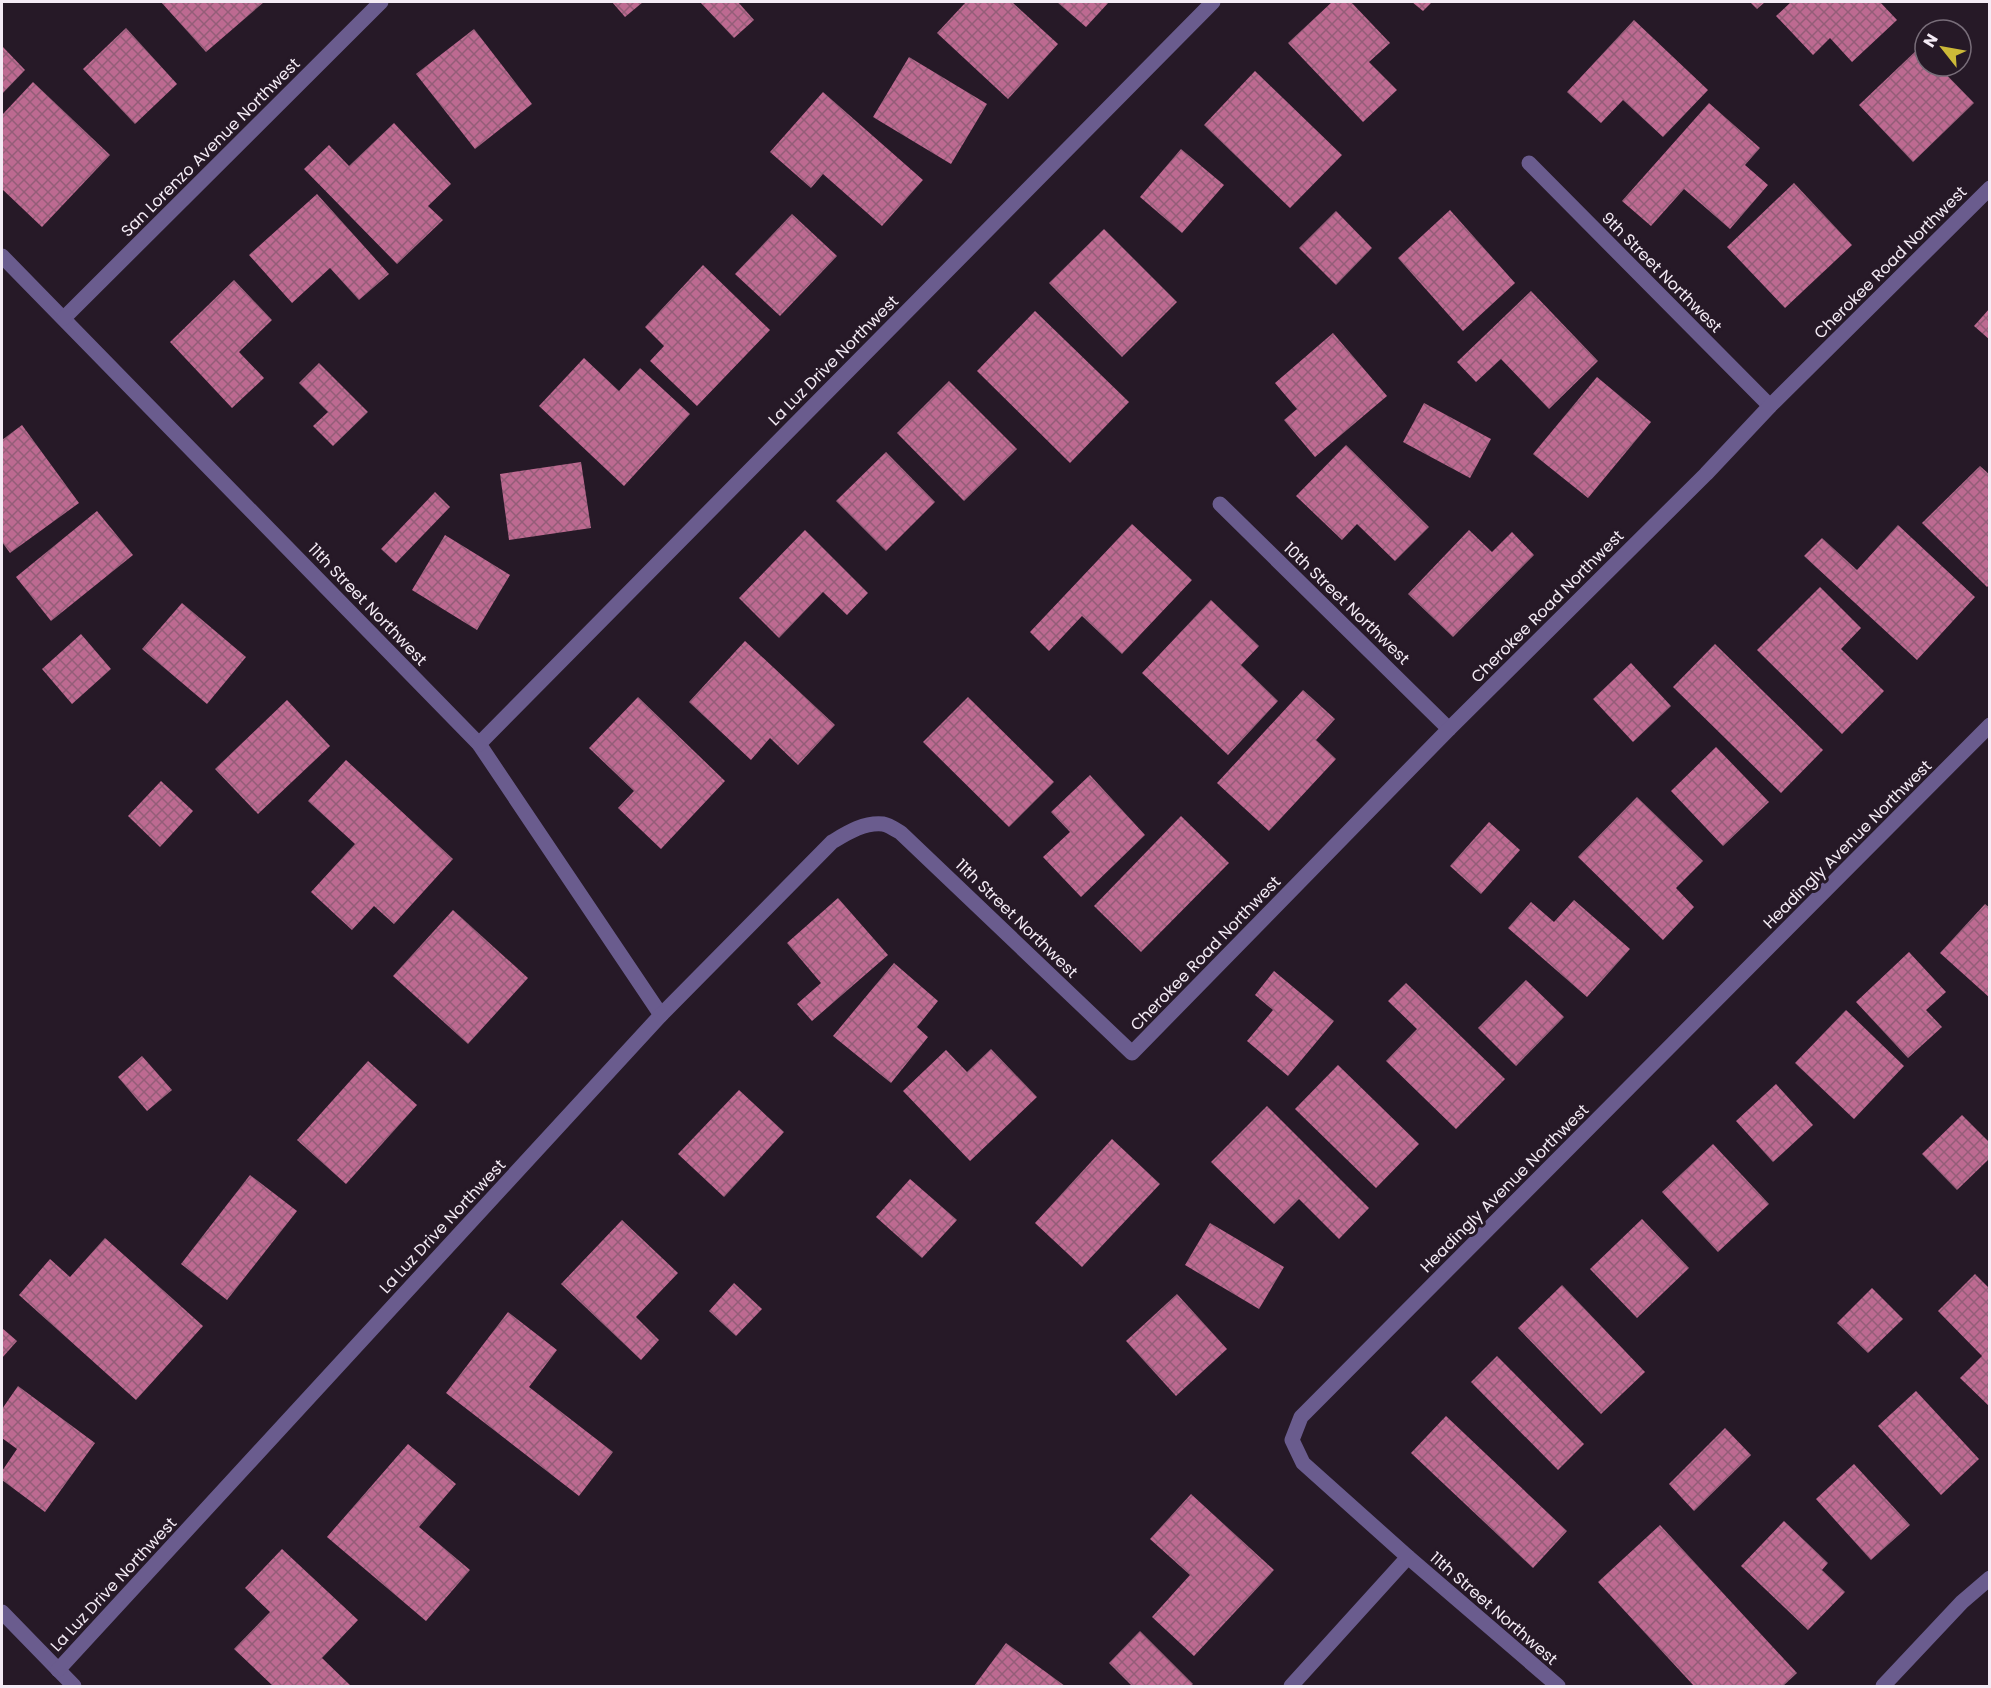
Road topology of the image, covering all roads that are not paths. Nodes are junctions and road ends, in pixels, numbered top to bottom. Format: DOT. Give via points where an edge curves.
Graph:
graph roads {
  1 [pos="381,2"];
  2 [pos="1213,2"];
  3 [pos="1529,163"];
  4 [pos="1989,188"];
  5 [pos="2,256"];
  6 [pos="64,318"];
  7 [pos="1770,406"];
  8 [pos="1220,504"];
  9 [pos="1989,725"];
  10 [pos="1449,729"];
  11 [pos="479,744"];
  12 [pos="868,825"];
  13 [pos="661,1015"];
  14 [pos="1132,1053"];
  15 [pos="1408,1557"];
  16 [pos="1989,1578"];
  17 [pos="2,1612"];
  18 [pos="58,1670"];
  19 [pos="74,1686"];
  20 [pos="1291,1686"];
  21 [pos="1558,1686"];
  22 [pos="1883,1686"];
  1 -- 6 [label="street, San Lorenzo Avenue Northwest"];
  2 -- 11 [label="street, La Luz Drive Northwest"];
  3 -- 7 [label="street, 9th Street Northwest"];
  4 -- 7 [label="street, Cherokee Road Northwest"];
  5 -- 6 [label="street, 11th Street Northwest"];
  6 -- 11 [label="street, 11th Street Northwest"];
  7 -- 10 [label="street, Cherokee Road Northwest"];
  8 -- 10 [label="street, 10th Street Northwest"];
  9 -- 15 [label="street, Headingly Avenue Northwest" via="1301,1418 1292,1440 1302,1462"];
  10 -- 14 [label="street, Cherokee Road Northwest"];
  11 -- 13 [label="street, 11th Street Northwest"];
  12 -- 13 [label="street, La Luz Drive Northwest" via="832,842"];
  12 -- 14 [label="street, 11th Street Northwest" via="884,824 901,832"];
  13 -- 18 [label="street, La Luz Drive Northwest"];
  15 -- 20 [label="street"];
  15 -- 21 [label="street, 11th Street Northwest"];
  16 -- 22 [label="street"];
  17 -- 18 [label="street"];
  18 -- 19 [label="street"];
}
